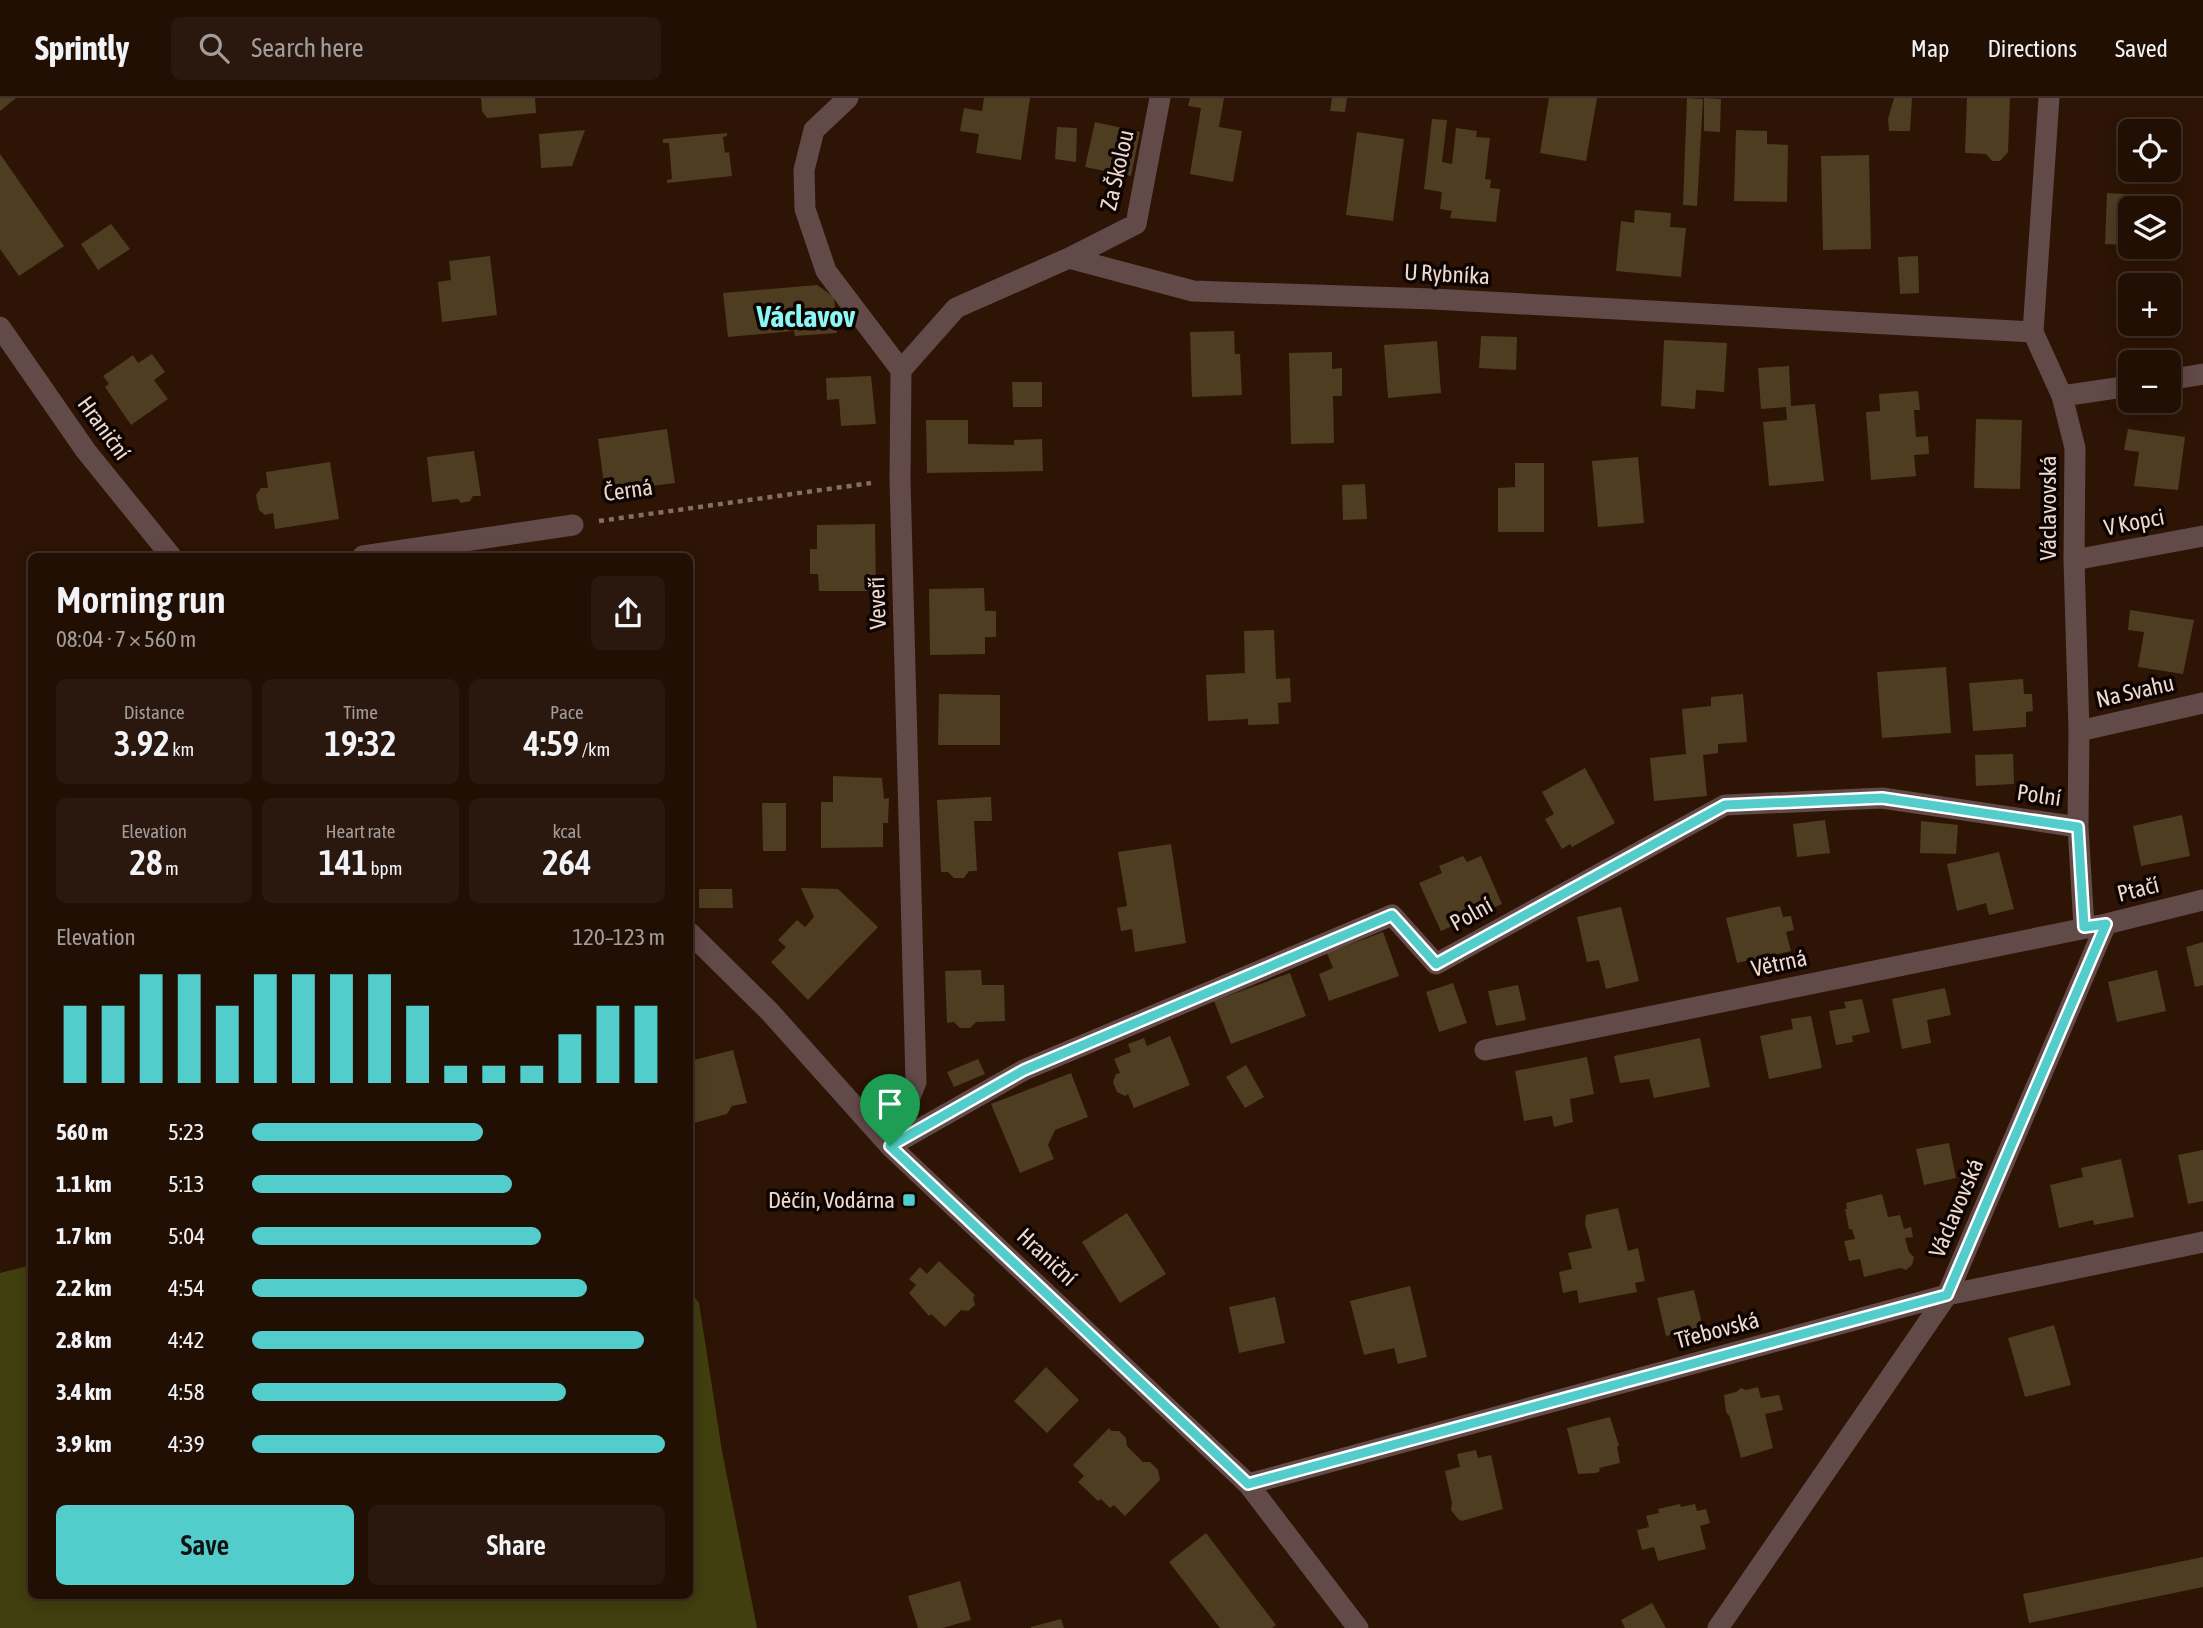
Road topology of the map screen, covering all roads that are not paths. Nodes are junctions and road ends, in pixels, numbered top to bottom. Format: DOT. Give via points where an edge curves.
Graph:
graph roads {
  1 [pos="848,98"];
  2 [pos="1160,98"];
  3 [pos="2049,98"];
  4 [pos="1069,257"];
  5 [pos="0,327"];
  6 [pos="2033,332"];
  7 [pos="901,370"];
  8 [pos="2203,374"];
  9 [pos="2181,378"];
  10 [pos="2118,388"];
  11 [pos="2062,396"];
  12 [pos="573,524"];
  13 [pos="2203,536"];
  14 [pos="169,553"];
  15 [pos="383,553"];
  16 [pos="2074,560"];
  17 [pos="2203,703"];
  18 [pos="2079,730"];
  19 [pos="2078,827"];
  20 [pos="2203,900"];
  21 [pos="2106,924"];
  22 [pos="2084,927"];
  23 [pos="693,936"];
  24 [pos="1485,1050"];
  25 [pos="890,1146"];
  26 [pos="2203,1242"];
  27 [pos="1947,1295"];
  28 [pos="1248,1484"];
  29 [pos="1358,1628"];
  30 [pos="1718,1628"];
  1 -- 7 [label="street" via="814,130 804,170 805,209 825,271"];
  2 -- 4 [label="street, Za Školou" via="1136,224"];
  3 -- 6 [label="street, Václavovská"];
  4 -- 6 [label="street, U Rybníka" via="1193,291 1433,299"];
  4 -- 7 [label="street" via="956,308"];
  5 -- 14 [label="street, Hraniční" via="86,451"];
  6 -- 11 [label="street, Václavovská"];
  7 -- 25 [label="street, Veveří" via="916,1082"];
  8 -- 9 [label="street"];
  10 -- 11 [label="street"];
  11 -- 16 [label="street, Václavovská" via="2075,448"];
  12 -- 15 [label="street"];
  13 -- 16 [label="street, V Kopci"];
  16 -- 18 [label="street, Václavovská"];
  17 -- 18 [label="street, Na Svahu"];
  18 -- 19 [label="street, Václavovská"];
  19 -- 22 [label="street, Václavovská"];
  19 -- 25 [label="street, Polní" via="1882,798 1725,805 1436,964 1392,915 1024,1070"];
  20 -- 21 [label="street, Ptačí"];
  21 -- 22 [label="street, Ptačí"];
  21 -- 27 [label="street, Václavovská"];
  22 -- 24 [label="street, Větrná"];
  23 -- 25 [label="street, Hraniční"];
  25 -- 28 [label="street, Hraniční"];
  26 -- 27 [label="street, Třebovská"];
  27 -- 28 [label="street, Třebovská"];
  27 -- 30 [label="street, Václavovská"];
  28 -- 29 [label="street, Hraniční"];
}
